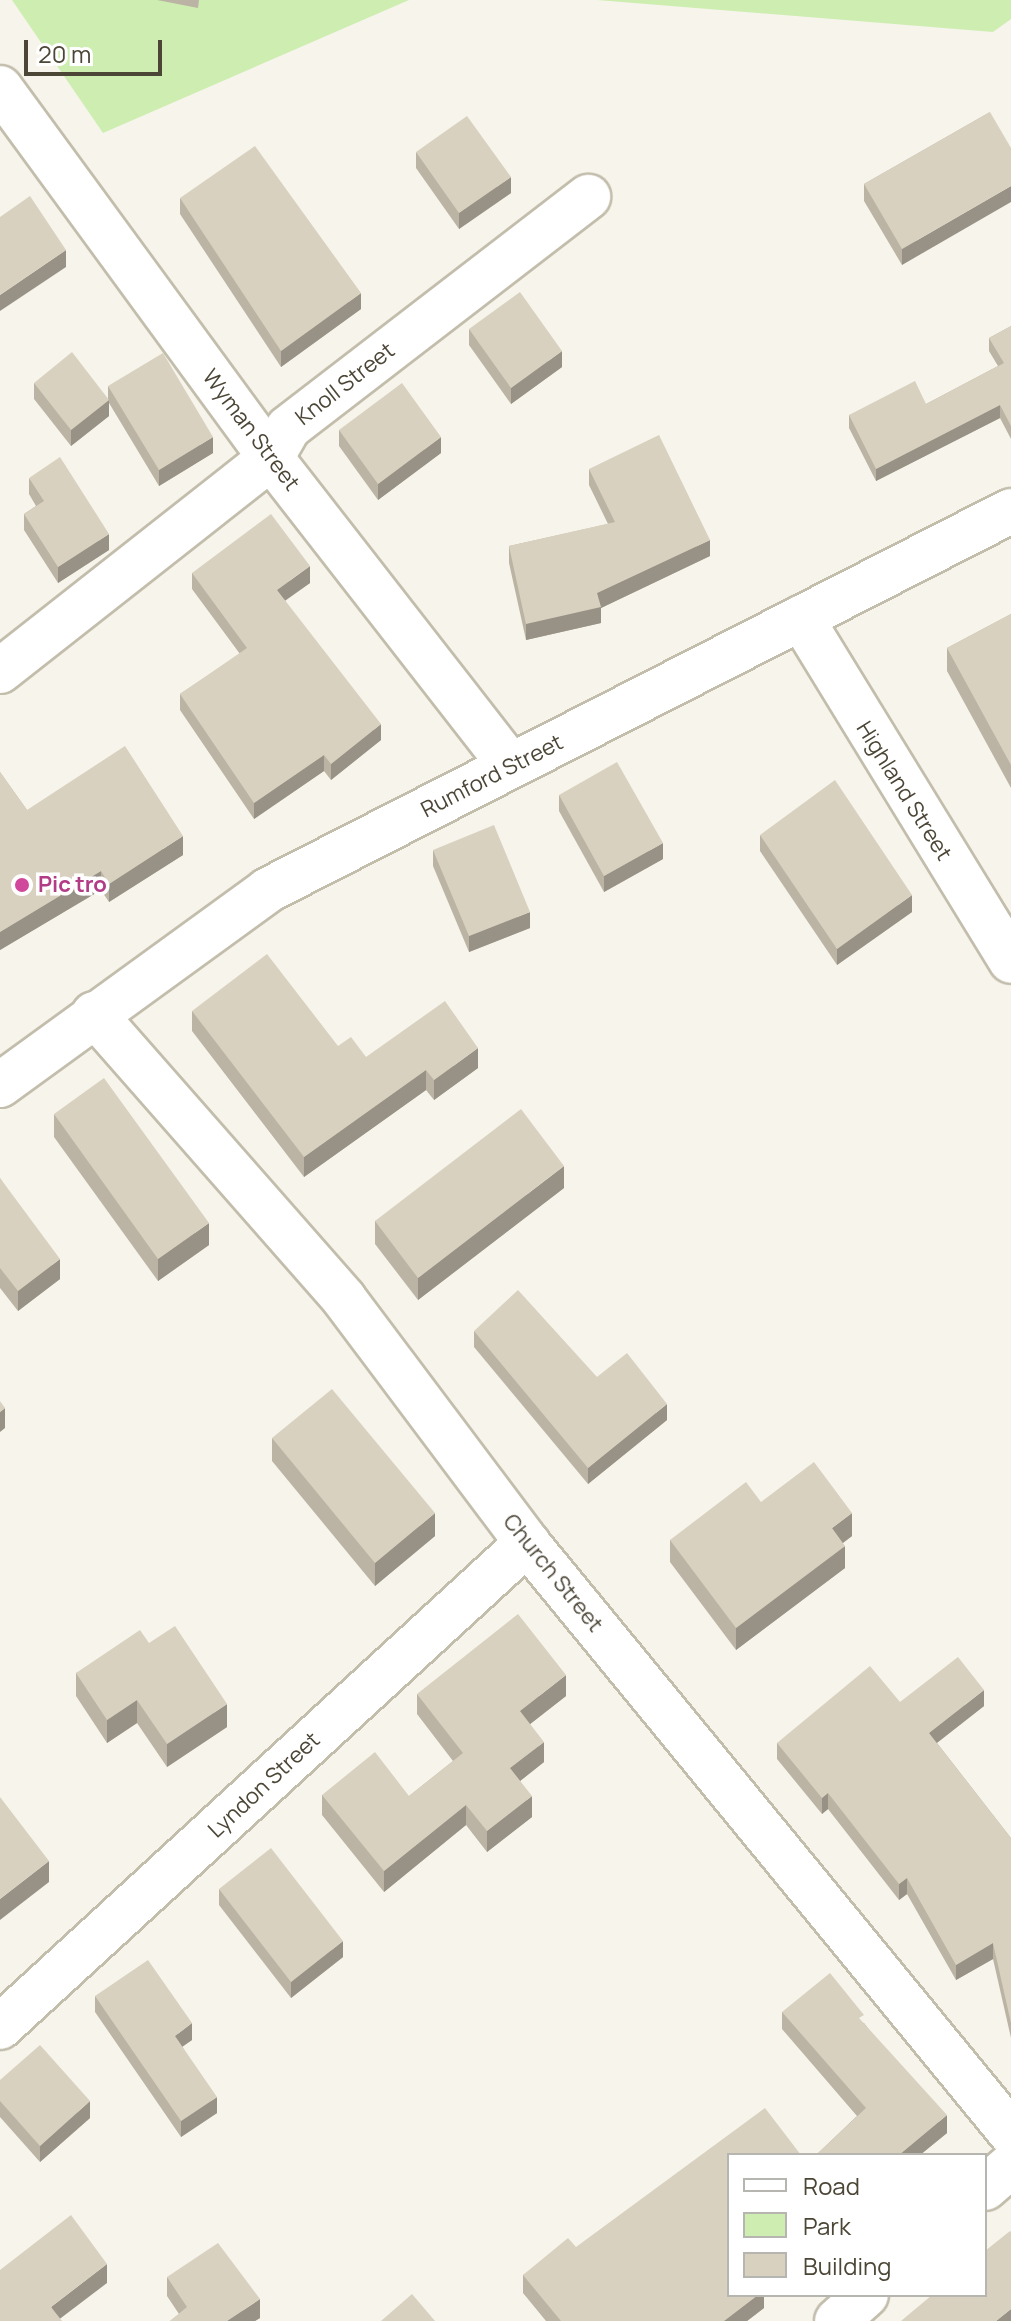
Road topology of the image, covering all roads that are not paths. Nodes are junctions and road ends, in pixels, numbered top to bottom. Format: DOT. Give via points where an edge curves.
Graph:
graph roads {
  1 [pos="0,88"];
  2 [pos="588,197"];
  3 [pos="271,458"];
  4 [pos="1011,511"];
  5 [pos="801,618"];
  6 [pos="0,671"];
  7 [pos="511,766"];
  8 [pos="1011,961"];
  9 [pos="94,1014"];
  10 [pos="0,1085"];
  11 [pos="527,1543"];
  12 [pos="0,2027"];
  13 [pos="1011,2133"];
  14 [pos="1011,2165"];
  15 [pos="987,2186"];
  16 [pos="864,2297"];
  17 [pos="837,2321"];
  1 -- 3 [label="street, Wyman Street"];
  2 -- 3 [label="street, Knoll Street" via="288,428"];
  3 -- 6 [label="street, Knoll Street"];
  3 -- 7 [label="street, Wyman Street"];
  4 -- 5 [label="street, Rumford Street"];
  5 -- 7 [label="street, Rumford Street"];
  5 -- 8 [label="street, Highland Street"];
  7 -- 9 [label="street, Rumford Street" via="268,890"];
  9 -- 10 [label="street, Rumford Street"];
  9 -- 11 [label="street, Church Street" via="344,1299"];
  11 -- 12 [label="street, Lyndon Street"];
  11 -- 13 [label="street, Church Street"];
  14 -- 15 [label="street"];
  16 -- 17 [label="street"];
}
